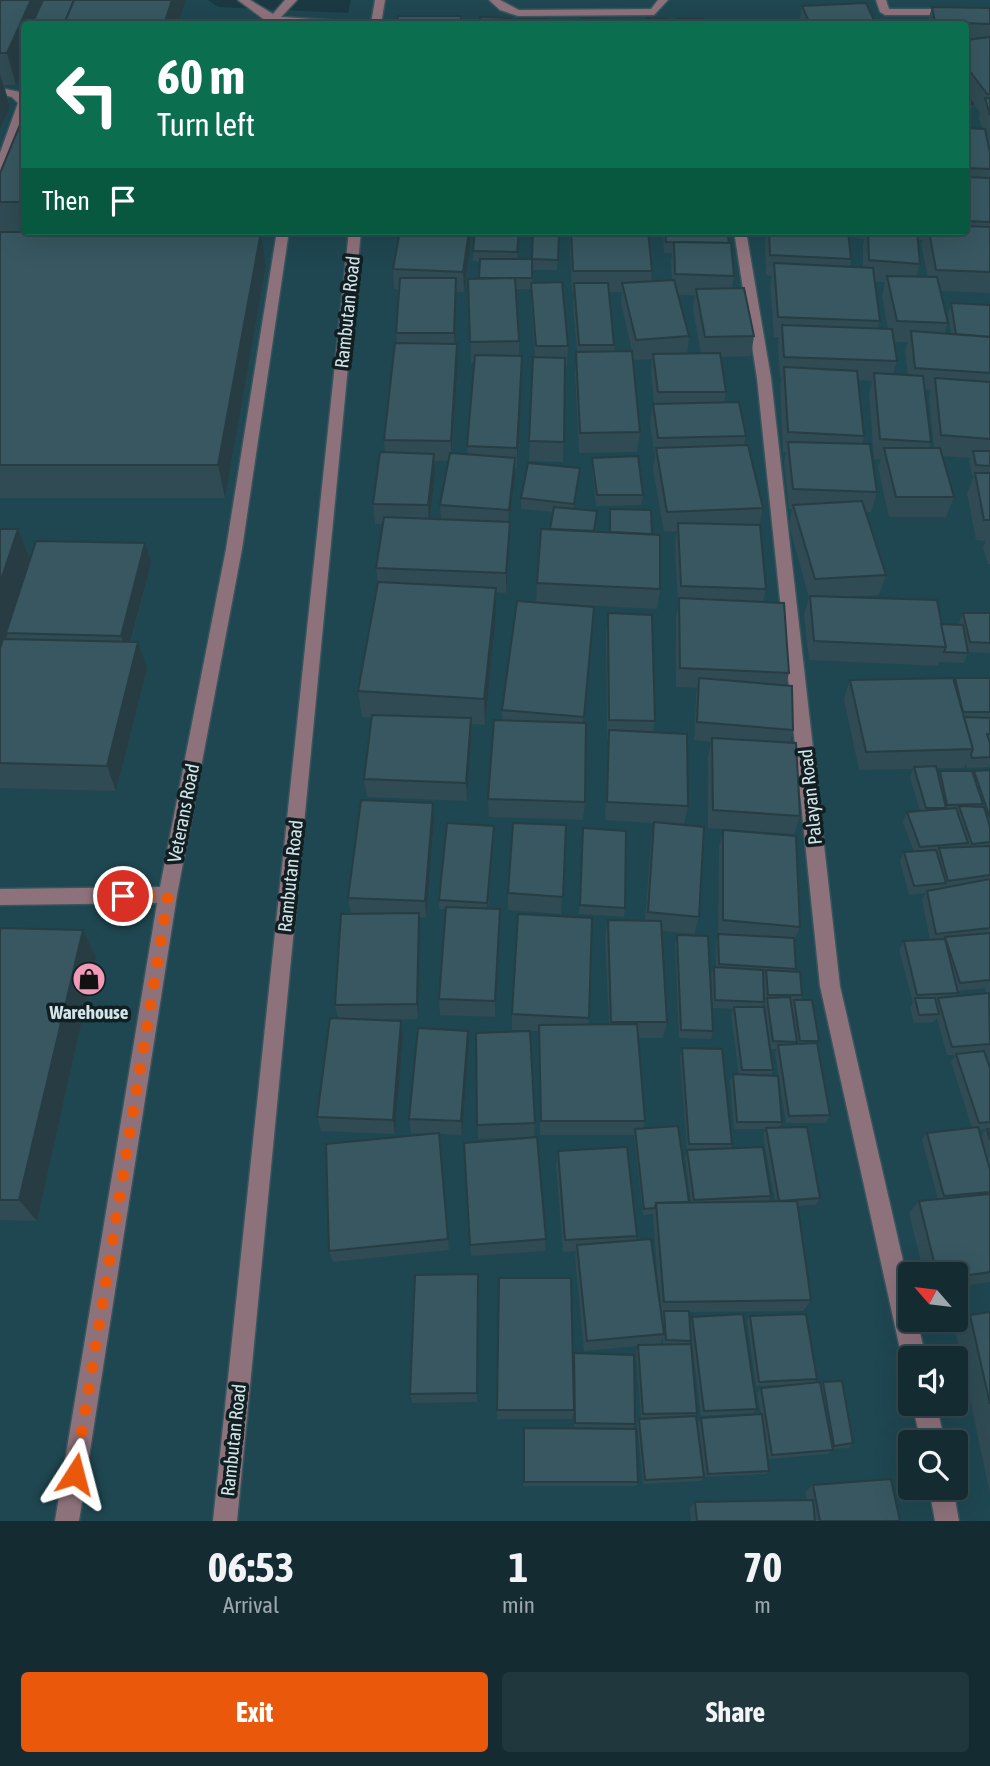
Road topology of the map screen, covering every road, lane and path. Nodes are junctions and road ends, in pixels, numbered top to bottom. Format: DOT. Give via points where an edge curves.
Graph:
graph roads {
  1 [pos="243,0"];
  2 [pos="292,0"];
  3 [pos="380,0"];
  4 [pos="494,0"];
  5 [pos="663,0"];
  6 [pos="881,0"];
  7 [pos="990,12"];
  8 [pos="273,21"];
  9 [pos="275,21"];
  10 [pos="376,21"];
  11 [pos="0,91"];
  12 [pos="21,99"];
  13 [pos="21,110"];
  14 [pos="0,170"];
  15 [pos="355,235"];
  16 [pos="741,235"];
  17 [pos="277,242"];
  18 [pos="168,895"];
  19 [pos="0,897"];
  20 [pos="911,1346"];
  21 [pos="943,1500"];
  22 [pos="67,1521"];
  23 [pos="225,1521"];
  24 [pos="947,1521"];
  1 -- 8 [label="street"];
  2 -- 9 [label="street"];
  3 -- 10 [label="street"];
  4 -- 5 [label="street" via="518,13 654,12"];
  6 -- 7 [label="street" via="885,12"];
  11 -- 12 [label="street"];
  13 -- 14 [label="street"];
  15 -- 23 [label="street, Rambutan Road"];
  16 -- 20 [label="street, Palayan Road" via="766,391 831,986"];
  17 -- 18 [label="street, Veterans Road" via="234,549"];
  18 -- 19 [label="street"];
  18 -- 22 [label="street, Veterans Road"];
  21 -- 24 [label="street"];
}
